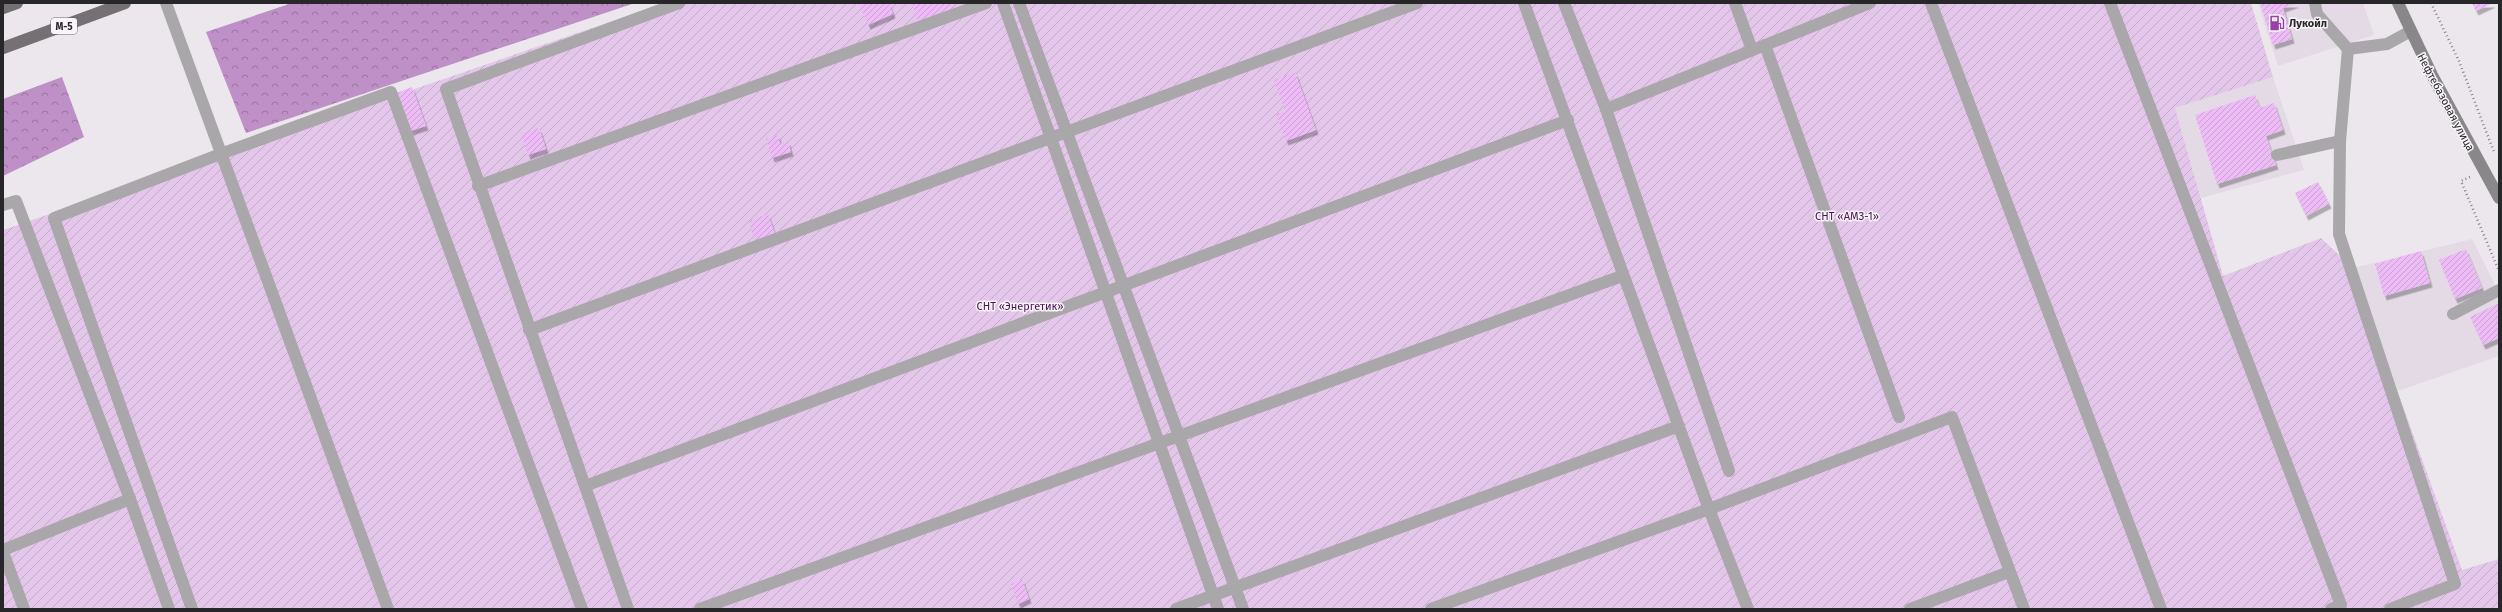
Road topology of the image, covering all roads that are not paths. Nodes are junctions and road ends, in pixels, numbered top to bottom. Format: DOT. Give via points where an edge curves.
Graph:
graph roads {
  1 [pos="17,3"];
  2 [pos="125,3"];
  3 [pos="166,3"];
  4 [pos="679,3"];
  5 [pos="986,3"];
  6 [pos="1003,3"];
  7 [pos="1019,3"];
  8 [pos="1417,3"];
  9 [pos="1524,3"];
  10 [pos="1564,3"];
  11 [pos="1735,3"];
  12 [pos="1870,3"];
  13 [pos="1931,3"];
  14 [pos="2110,3"];
  15 [pos="2315,3"];
  16 [pos="2398,3"];
  17 [pos="3,8"];
  18 [pos="2410,32"];
  19 [pos="1765,46"];
  20 [pos="3,48"];
  21 [pos="2348,49"];
  22 [pos="1752,50"];
  23 [pos="1606,109"];
  24 [pos="1568,120"];
  25 [pos="1067,132"];
  26 [pos="1051,138"];
  27 [pos="2340,141"];
  28 [pos="222,153"];
  29 [pos="2276,155"];
  30 [pos="478,186"];
  31 [pos="2499,198"];
  32 [pos="3,205"];
  33 [pos="1622,276"];
  34 [pos="1124,286"];
  35 [pos="2499,290"];
  36 [pos="1106,292"];
  37 [pos="2453,314"];
  38 [pos="529,330"];
  39 [pos="1899,416"];
  40 [pos="1679,426"];
  41 [pos="1180,437"];
  42 [pos="1160,444"];
  43 [pos="1729,472"];
  44 [pos="585,486"];
  45 [pos="130,499"];
  46 [pos="1709,509"];
  47 [pos="3,551"];
  48 [pos="2009,572"];
  49 [pos="1235,588"];
  50 [pos="1213,596"];
  51 [pos="24,609"];
  52 [pos="169,609"];
  53 [pos="192,609"];
  54 [pos="388,609"];
  55 [pos="582,609"];
  56 [pos="628,609"];
  57 [pos="700,609"];
  58 [pos="1176,609"];
  59 [pos="1218,609"];
  60 [pos="1243,609"];
  61 [pos="1431,609"];
  62 [pos="1748,609"];
  63 [pos="1910,609"];
  64 [pos="2024,609"];
  65 [pos="2161,609"];
  66 [pos="2331,609"];
  67 [pos="2390,609"];
  1 -- 17 [label="main road"];
  2 -- 20 [label="main road, М-5"];
  3 -- 28 [label="lane"];
  4 -- 30 [label="lane" via="446,89"];
  5 -- 30 [label="lane"];
  6 -- 26 [label="lane"];
  7 -- 25 [label="lane"];
  8 -- 25 [label="lane"];
  9 -- 24 [label="lane"];
  10 -- 23 [label="lane"];
  11 -- 22 [label="lane"];
  12 -- 19 [label="lane"];
  13 -- 65 [label="lane"];
  14 -- 66 [label="lane" via="2341,605"];
  15 -- 21 [label="lane" via="2317,14"];
  16 -- 18 [label="street, Нефтебазовая улица"];
  18 -- 21 [label="lane" via="2387,44"];
  18 -- 31 [label="street, Нефтебазовая улица"];
  19 -- 22 [label="lane"];
  19 -- 39 [label="lane"];
  21 -- 27 [label="lane"];
  22 -- 23 [label="lane"];
  23 -- 43 [label="lane"];
  24 -- 33 [label="lane"];
  24 -- 34 [label="lane"];
  25 -- 26 [label="lane"];
  25 -- 34 [label="lane"];
  26 -- 36 [label="lane"];
  26 -- 38 [label="lane"];
  27 -- 29 [label="lane"];
  27 -- 67 [label="lane" via="2339,234 2455,584"];
  28 -- 53 [label="lane" via="54,218"];
  28 -- 54 [label="lane"];
  28 -- 55 [label="lane" via="391,92"];
  30 -- 38 [label="lane"];
  32 -- 45 [label="lane" via="16,201"];
  33 -- 40 [label="lane"];
  33 -- 41 [label="lane"];
  34 -- 36 [label="lane"];
  34 -- 41 [label="lane"];
  35 -- 37 [label="lane"];
  36 -- 42 [label="lane"];
  36 -- 44 [label="lane"];
  38 -- 44 [label="lane"];
  40 -- 46 [label="lane"];
  40 -- 49 [label="lane"];
  41 -- 42 [label="lane"];
  41 -- 49 [label="lane"];
  42 -- 50 [label="lane"];
  42 -- 57 [label="lane"];
  44 -- 56 [label="lane"];
  45 -- 47 [label="lane"];
  45 -- 52 [label="lane"];
  46 -- 48 [label="lane" via="1952,417"];
  46 -- 61 [label="lane"];
  46 -- 62 [label="lane"];
  47 -- 51 [label="lane"];
  48 -- 63 [label="lane"];
  48 -- 64 [label="lane"];
  49 -- 50 [label="lane"];
  49 -- 60 [label="lane"];
  50 -- 58 [label="lane"];
  50 -- 59 [label="lane"];
}
